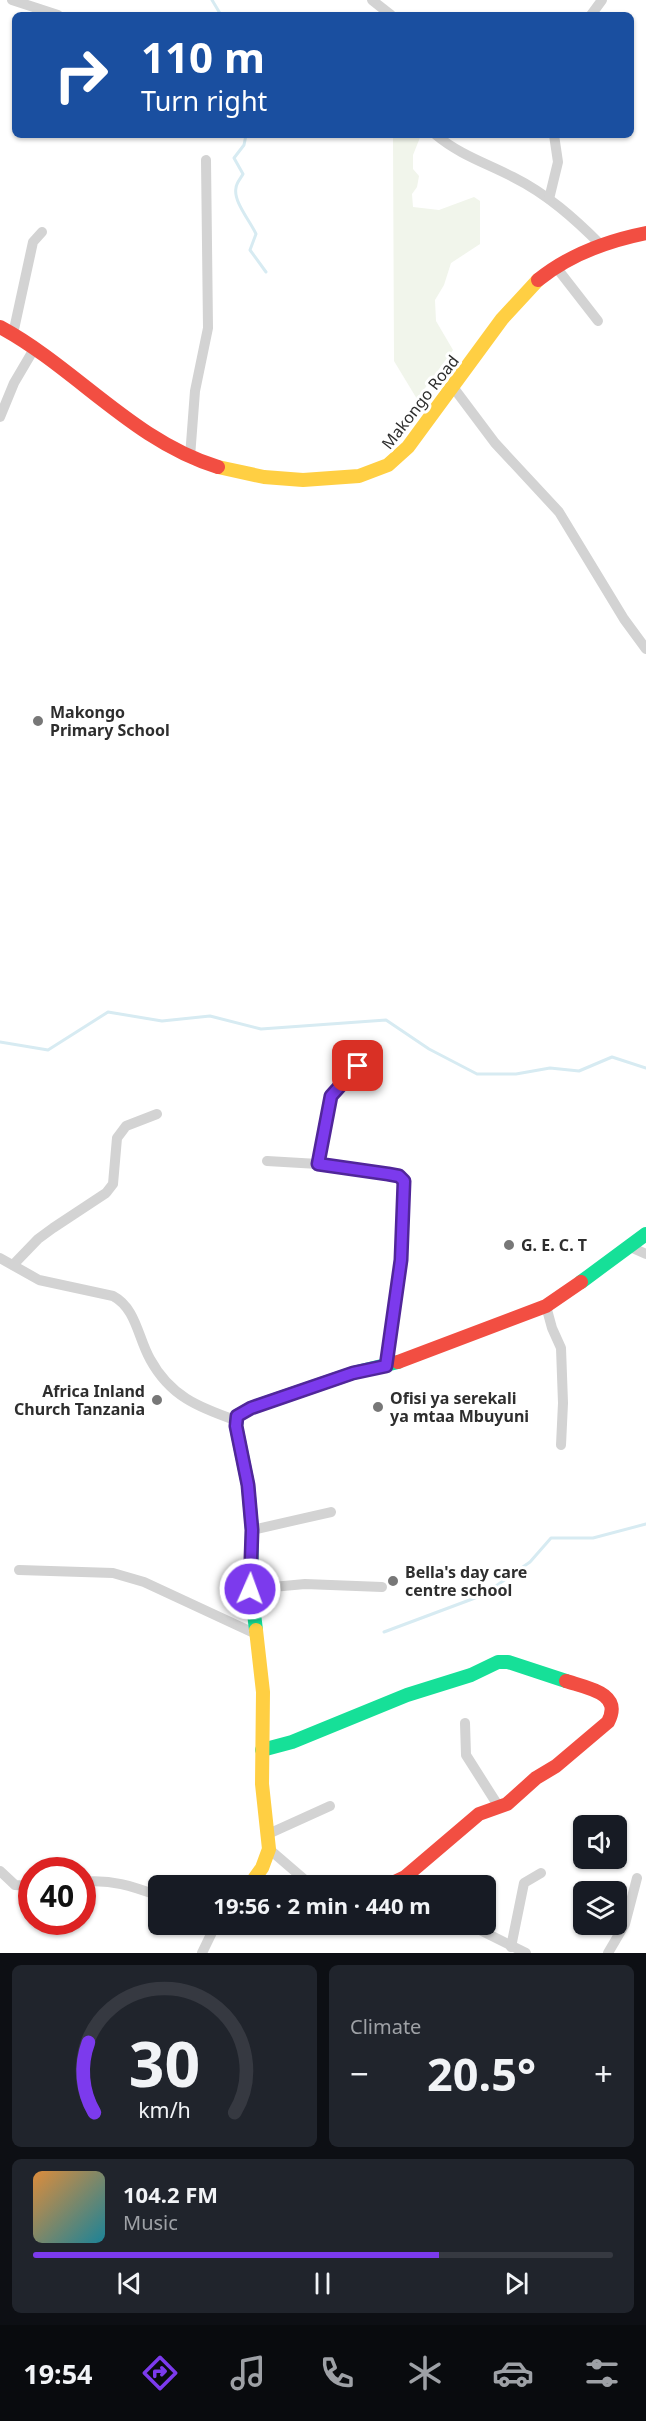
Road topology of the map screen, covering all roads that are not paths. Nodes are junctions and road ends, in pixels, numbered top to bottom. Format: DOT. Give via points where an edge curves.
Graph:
graph roads {
  1 [pos="12,0"];
  2 [pos="372,0"];
  3 [pos="49,12"];
  4 [pos="387,12"];
  5 [pos="440,138"];
  6 [pos="554,138"];
  7 [pos="207,160"];
  8 [pos="549,199"];
  9 [pos="42,232"];
  10 [pos="646,233"];
  11 [pos="601,244"];
  12 [pos="556,267"];
  13 [pos="598,321"];
  14 [pos="0,327"];
  15 [pos="13,334"];
  16 [pos="34,349"];
  17 [pos="453,387"];
  18 [pos="0,417"];
  19 [pos="190,457"];
  20 [pos="646,649"];
  21 [pos="358,1066"];
  22 [pos="157,1114"];
  23 [pos="267,1161"];
  24 [pos="318,1164"];
  25 [pos="646,1234"];
  26 [pos="628,1246"];
  27 [pos="646,1254"];
  28 [pos="0,1258"];
  29 [pos="13,1265"];
  30 [pos="546,1306"];
  31 [pos="386,1366"];
  32 [pos="235,1420"];
  33 [pos="561,1445"];
  34 [pos="331,1512"];
  35 [pos="252,1530"];
  36 [pos="19,1570"];
  37 [pos="382,1587"];
  38 [pos="250,1589"];
  39 [pos="256,1634"];
  40 [pos="465,1723"];
  41 [pos="262,1750"];
  42 [pos="330,1806"];
  43 [pos="499,1807"];
  44 [pos="268,1842"];
  45 [pos="0,1871"];
  46 [pos="541,1873"];
  47 [pos="257,1875"];
  48 [pos="301,1875"];
  49 [pos="416,1875"];
  50 [pos="638,1878"];
  51 [pos="96,1881"];
  52 [pos="18,1885"];
  53 [pos="148,1892"];
  54 [pos="211,1935"];
  55 [pos="489,1935"];
  56 [pos="511,1947"];
  57 [pos="202,1953"];
  58 [pos="526,1953"];
  59 [pos="608,1953"];
  1 -- 3 [label="street"];
  2 -- 4 [label="street"];
  5 -- 8 [label="street" via="464,155 515,178"];
  6 -- 8 [label="street" via="558,162"];
  7 -- 19 [label="street" via="208,328 195,391"];
  8 -- 11 [label="street"];
  9 -- 15 [label="street" via="33,242"];
  10 -- 11 [label="street, Makongo Road"];
  11 -- 12 [label="street, Makongo Road"];
  12 -- 13 [label="street"];
  12 -- 17 [label="street, Makongo Road" via="510,310"];
  14 -- 15 [label="street, Makongo Road"];
  15 -- 16 [label="street, Makongo Road"];
  16 -- 18 [label="street"];
  16 -- 19 [label="street, Makongo Road"];
  17 -- 19 [label="street, Makongo Road" via="396,461 366,475 277,478 210,465"];
  17 -- 20 [label="street" via="495,443 559,512"];
  21 -- 24 [label="street" via="331,1096"];
  22 -- 29 [label="street" via="126,1126 117,1138 113,1184 106,1193 53,1228"];
  23 -- 24 [label="street"];
  24 -- 31 [label="street" via="399,1176 404,1181 401,1260"];
  25 -- 26 [label="street"];
  26 -- 27 [label="street"];
  26 -- 30 [label="street"];
  28 -- 29 [label="street"];
  29 -- 32 [label="street" via="39,1280 123,1301 149,1358 168,1384 193,1405"];
  30 -- 31 [label="street"];
  30 -- 33 [label="street" via="561,1348"];
  31 -- 32 [label="street" via="353,1373 251,1408"];
  32 -- 35 [label="street"];
  34 -- 35 [label="street"];
  35 -- 38 [label="street"];
  36 -- 39 [label="street" via="113,1573 144,1582"];
  37 -- 38 [label="street" via="305,1584"];
  38 -- 39 [label="street"];
  39 -- 41 [label="street" via="263,1692"];
  40 -- 43 [label="street" via="466,1755"];
  41 -- 43 [label="street" via="471,1676 498,1662 508,1662 606,1696 613,1707 608,1722"];
  41 -- 44 [label="street"];
  42 -- 44 [label="street"];
  43 -- 49 [label="street" via="469,1821"];
  44 -- 47 [label="street"];
  44 -- 48 [label="street"];
  45 -- 52 [label="street"];
  46 -- 56 [label="street" via="524,1883"];
  50 -- 59 [label="street" via="626,1924"];
  51 -- 53 [label="street" via="118,1882"];
  54 -- 57 [label="street"];
  55 -- 56 [label="street"];
  56 -- 58 [label="street"];
}
